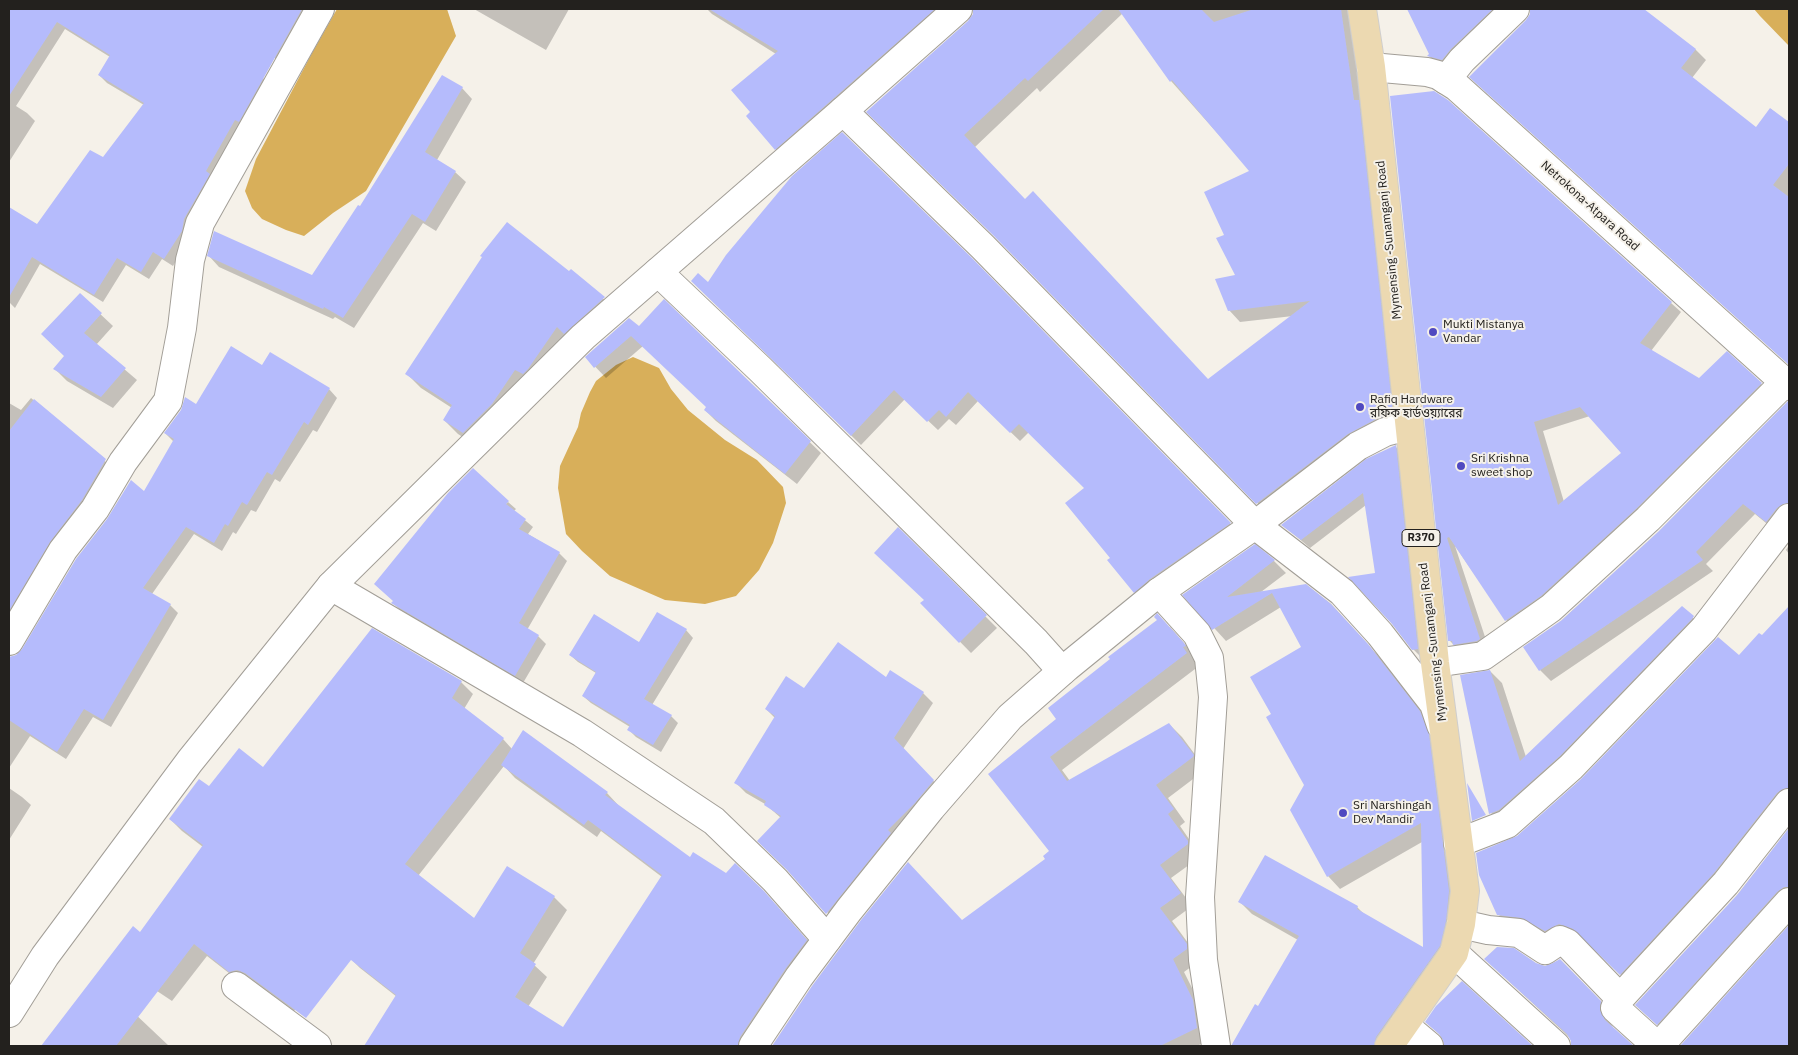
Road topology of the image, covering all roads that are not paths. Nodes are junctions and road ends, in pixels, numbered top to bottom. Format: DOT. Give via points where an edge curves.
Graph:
graph roads {
  1 [pos="320,9"];
  2 [pos="958,9"];
  3 [pos="1362,9"];
  4 [pos="1515,9"];
  5 [pos="1371,67"];
  6 [pos="1446,80"];
  7 [pos="843,111"];
  8 [pos="658,272"];
  9 [pos="1787,384"];
  10 [pos="1408,426"];
  11 [pos="1789,518"];
  12 [pos="1255,525"];
  13 [pos="331,586"];
  14 [pos="1160,592"];
  15 [pos="9,640"];
  16 [pos="1435,663"];
  17 [pos="1062,671"];
  18 [pos="1443,731"];
  19 [pos="1789,803"];
  20 [pos="1458,843"];
  21 [pos="1789,902"];
  22 [pos="1461,924"];
  23 [pos="828,939"];
  24 [pos="1454,953"];
  25 [pos="236,986"];
  26 [pos="1620,998"];
  27 [pos="9,1013"];
  28 [pos="1397,1036"];
  29 [pos="317,1046"];
  30 [pos="753,1046"];
  31 [pos="1216,1046"];
  32 [pos="1429,1046"];
  33 [pos="1556,1046"];
  34 [pos="1658,1046"];
  1 -- 15 [label="street" via="200,223 190,260 182,328 168,401 123,462 95,509 63,550"];
  2 -- 7 [label="street"];
  3 -- 5 [label="main road, Mymensing -Sunamganj Road / R370"];
  4 -- 6 [label="street"];
  5 -- 6 [label="street, Netrokona-Atpara Road" via="1427,72"];
  5 -- 10 [label="main road, Mymensing -Sunamganj Road / R370"];
  6 -- 9 [label="street, Netrokona-Atpara Road"];
  7 -- 8 [label="street"];
  7 -- 12 [label="street" via="984,247"];
  8 -- 13 [label="street" via="583,337"];
  8 -- 17 [label="street" via="899,506"];
  9 -- 16 [label="street" via="1551,608 1483,656"];
  10 -- 12 [label="street" via="1386,432 1358,446"];
  10 -- 16 [label="main road, Mymensing -Sunamganj Road / R370"];
  11 -- 20 [label="street" via="1704,629 1571,767 1507,824"];
  12 -- 14 [label="street"];
  12 -- 18 [label="street" via="1342,592 1363,614 1434,704"];
  13 -- 23 [label="street" via="582,733 714,821 775,880"];
  13 -- 27 [label="street" via="190,761 45,956"];
  14 -- 17 [label="street"];
  14 -- 31 [label="street" via="1197,634 1209,658 1213,697 1200,897 1203,960"];
  16 -- 18 [label="main road, Mymensing -Sunamganj Road / R370"];
  17 -- 23 [label="street" via="1010,718 931,808"];
  18 -- 20 [label="main road, Mymensing -Sunamganj Road / R370"];
  19 -- 26 [label="street" via="1726,883"];
  20 -- 22 [label="main road, Mymensing -Sunamganj Road / R370" via="1465,891"];
  21 -- 34 [label="street"];
  22 -- 24 [label="main road, Mymensing -Sunamganj Road / R370"];
  22 -- 26 [label="street" via="1519,933 1545,950 1560,940 1567,943"];
  23 -- 30 [label="street"];
  24 -- 28 [label="main road, Mymensing -Sunamganj Road / R370"];
  24 -- 33 [label="street"];
  25 -- 29 [label="street"];
  26 -- 34 [label="street" via="1615,1008"];
  28 -- 32 [label="street"];
}
